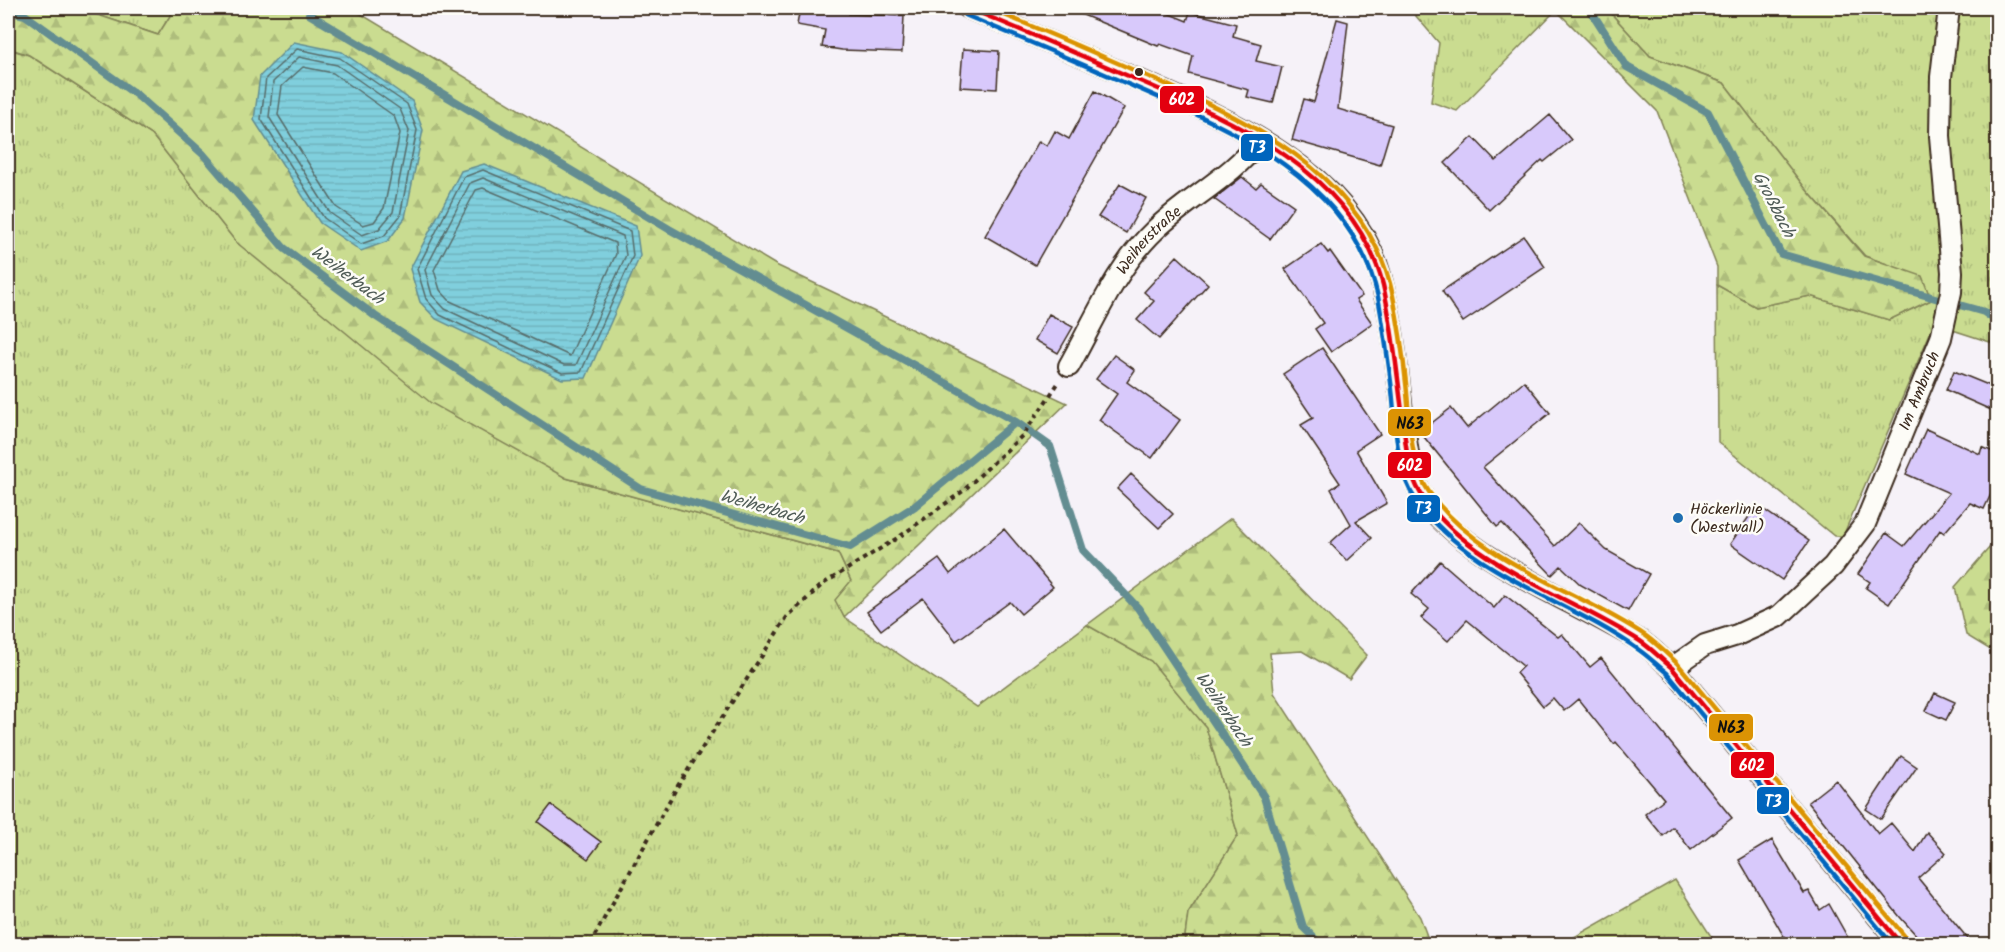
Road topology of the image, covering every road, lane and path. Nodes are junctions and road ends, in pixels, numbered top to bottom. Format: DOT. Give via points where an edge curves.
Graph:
graph roads {
  1 [pos="968,8"];
  2 [pos="1949,8"];
  3 [pos="1260,140"];
  4 [pos="1069,366"];
  5 [pos="1672,668"];
  6 [pos="590,945"];
  7 [pos="1901,945"];
  1 -- 3 [label="street" via="1220,115"];
  2 -- 5 [label="street, Im Ambruch" via="1941,77 1940,136 1951,292 1945,324 1865,524 1833,566 1779,616 1737,636 1705,645"];
  3 -- 4 [label="street, Weiherstraße" via="1244,161 1152,232 1114,283"];
  3 -- 5 [label="street" via="1307,172 1335,198 1351,217 1379,271 1409,459 1420,493 1446,526 1482,552 1642,642"];
  4 -- 6 [label="path" via="1023,435 963,491 823,584 787,617 677,787"];
  5 -- 7 [label="street"];
}
